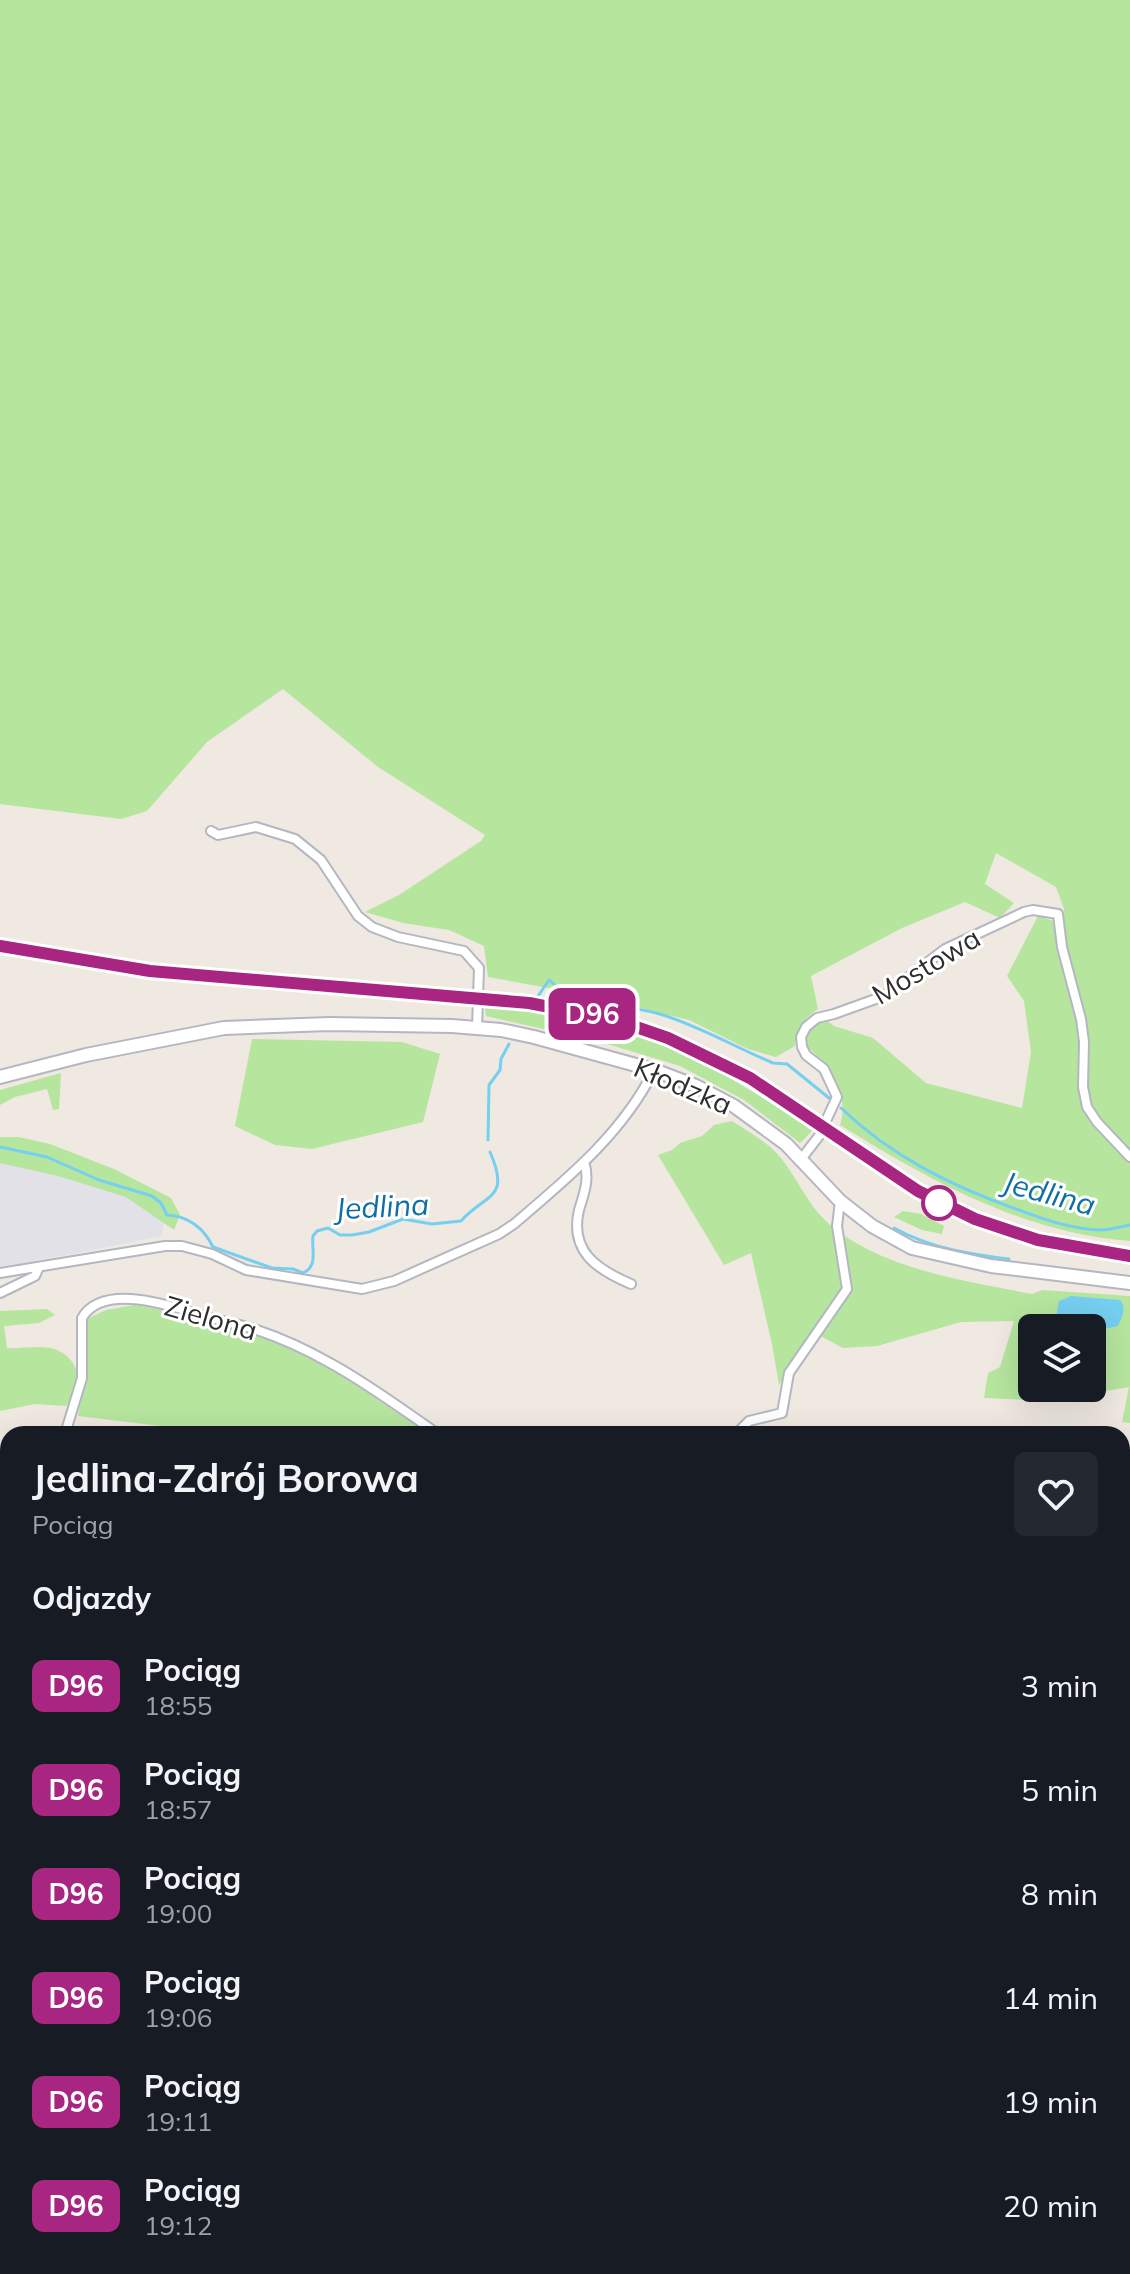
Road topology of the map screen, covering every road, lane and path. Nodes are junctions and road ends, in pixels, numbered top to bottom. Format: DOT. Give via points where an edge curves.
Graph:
graph roads {
  1 [pos="211,831"];
  2 [pos="477,1028"];
  3 [pos="654,1070"];
  4 [pos="0,1077"];
  5 [pos="1130,1157"];
  6 [pos="802,1158"];
  7 [pos="584,1162"];
  8 [pos="840,1201"];
  9 [pos="39,1267"];
  10 [pos="0,1273"];
  11 [pos="1130,1283"];
  12 [pos="631,1284"];
  13 [pos="0,1293"];
  14 [pos="63,1426"];
  15 [pos="426,1426"];
  16 [pos="744,1426"];
  1 -- 2 [label="street" via="218,835 256,827 295,839 321,860 358,916 372,927 464,951 479,968"];
  2 -- 3 [label="main road, Kłodzka" via="534,1037"];
  2 -- 4 [label="main road, Kłodzka" via="224,1028"];
  3 -- 6 [label="main road, Kłodzka" via="734,1106"];
  3 -- 7 [label="street" via="631,1108"];
  5 -- 6 [label="street, Mostowa" via="1087,1107 1081,1019 1058,914 1033,910 945,949 884,996 817,1018 806,1027 802,1047 824,1069 837,1097"];
  6 -- 8 [label="main road, Kłodzka"];
  7 -- 9 [label="street" via="499,1234 378,1286 362,1289 273,1276 182,1246"];
  7 -- 12 [label="street" via="588,1173 579,1237 601,1271"];
  8 -- 11 [label="main road, Kłodzka" via="912,1248 991,1266"];
  8 -- 16 [label="street" via="837,1226 847,1289 789,1373 782,1413"];
  9 -- 10 [label="street"];
  9 -- 13 [label="street" via="35,1276"];
  14 -- 15 [label="street, Zielona" via="82,1378 82,1318 96,1306 122,1299 166,1303 258,1330 332,1364"];
}
